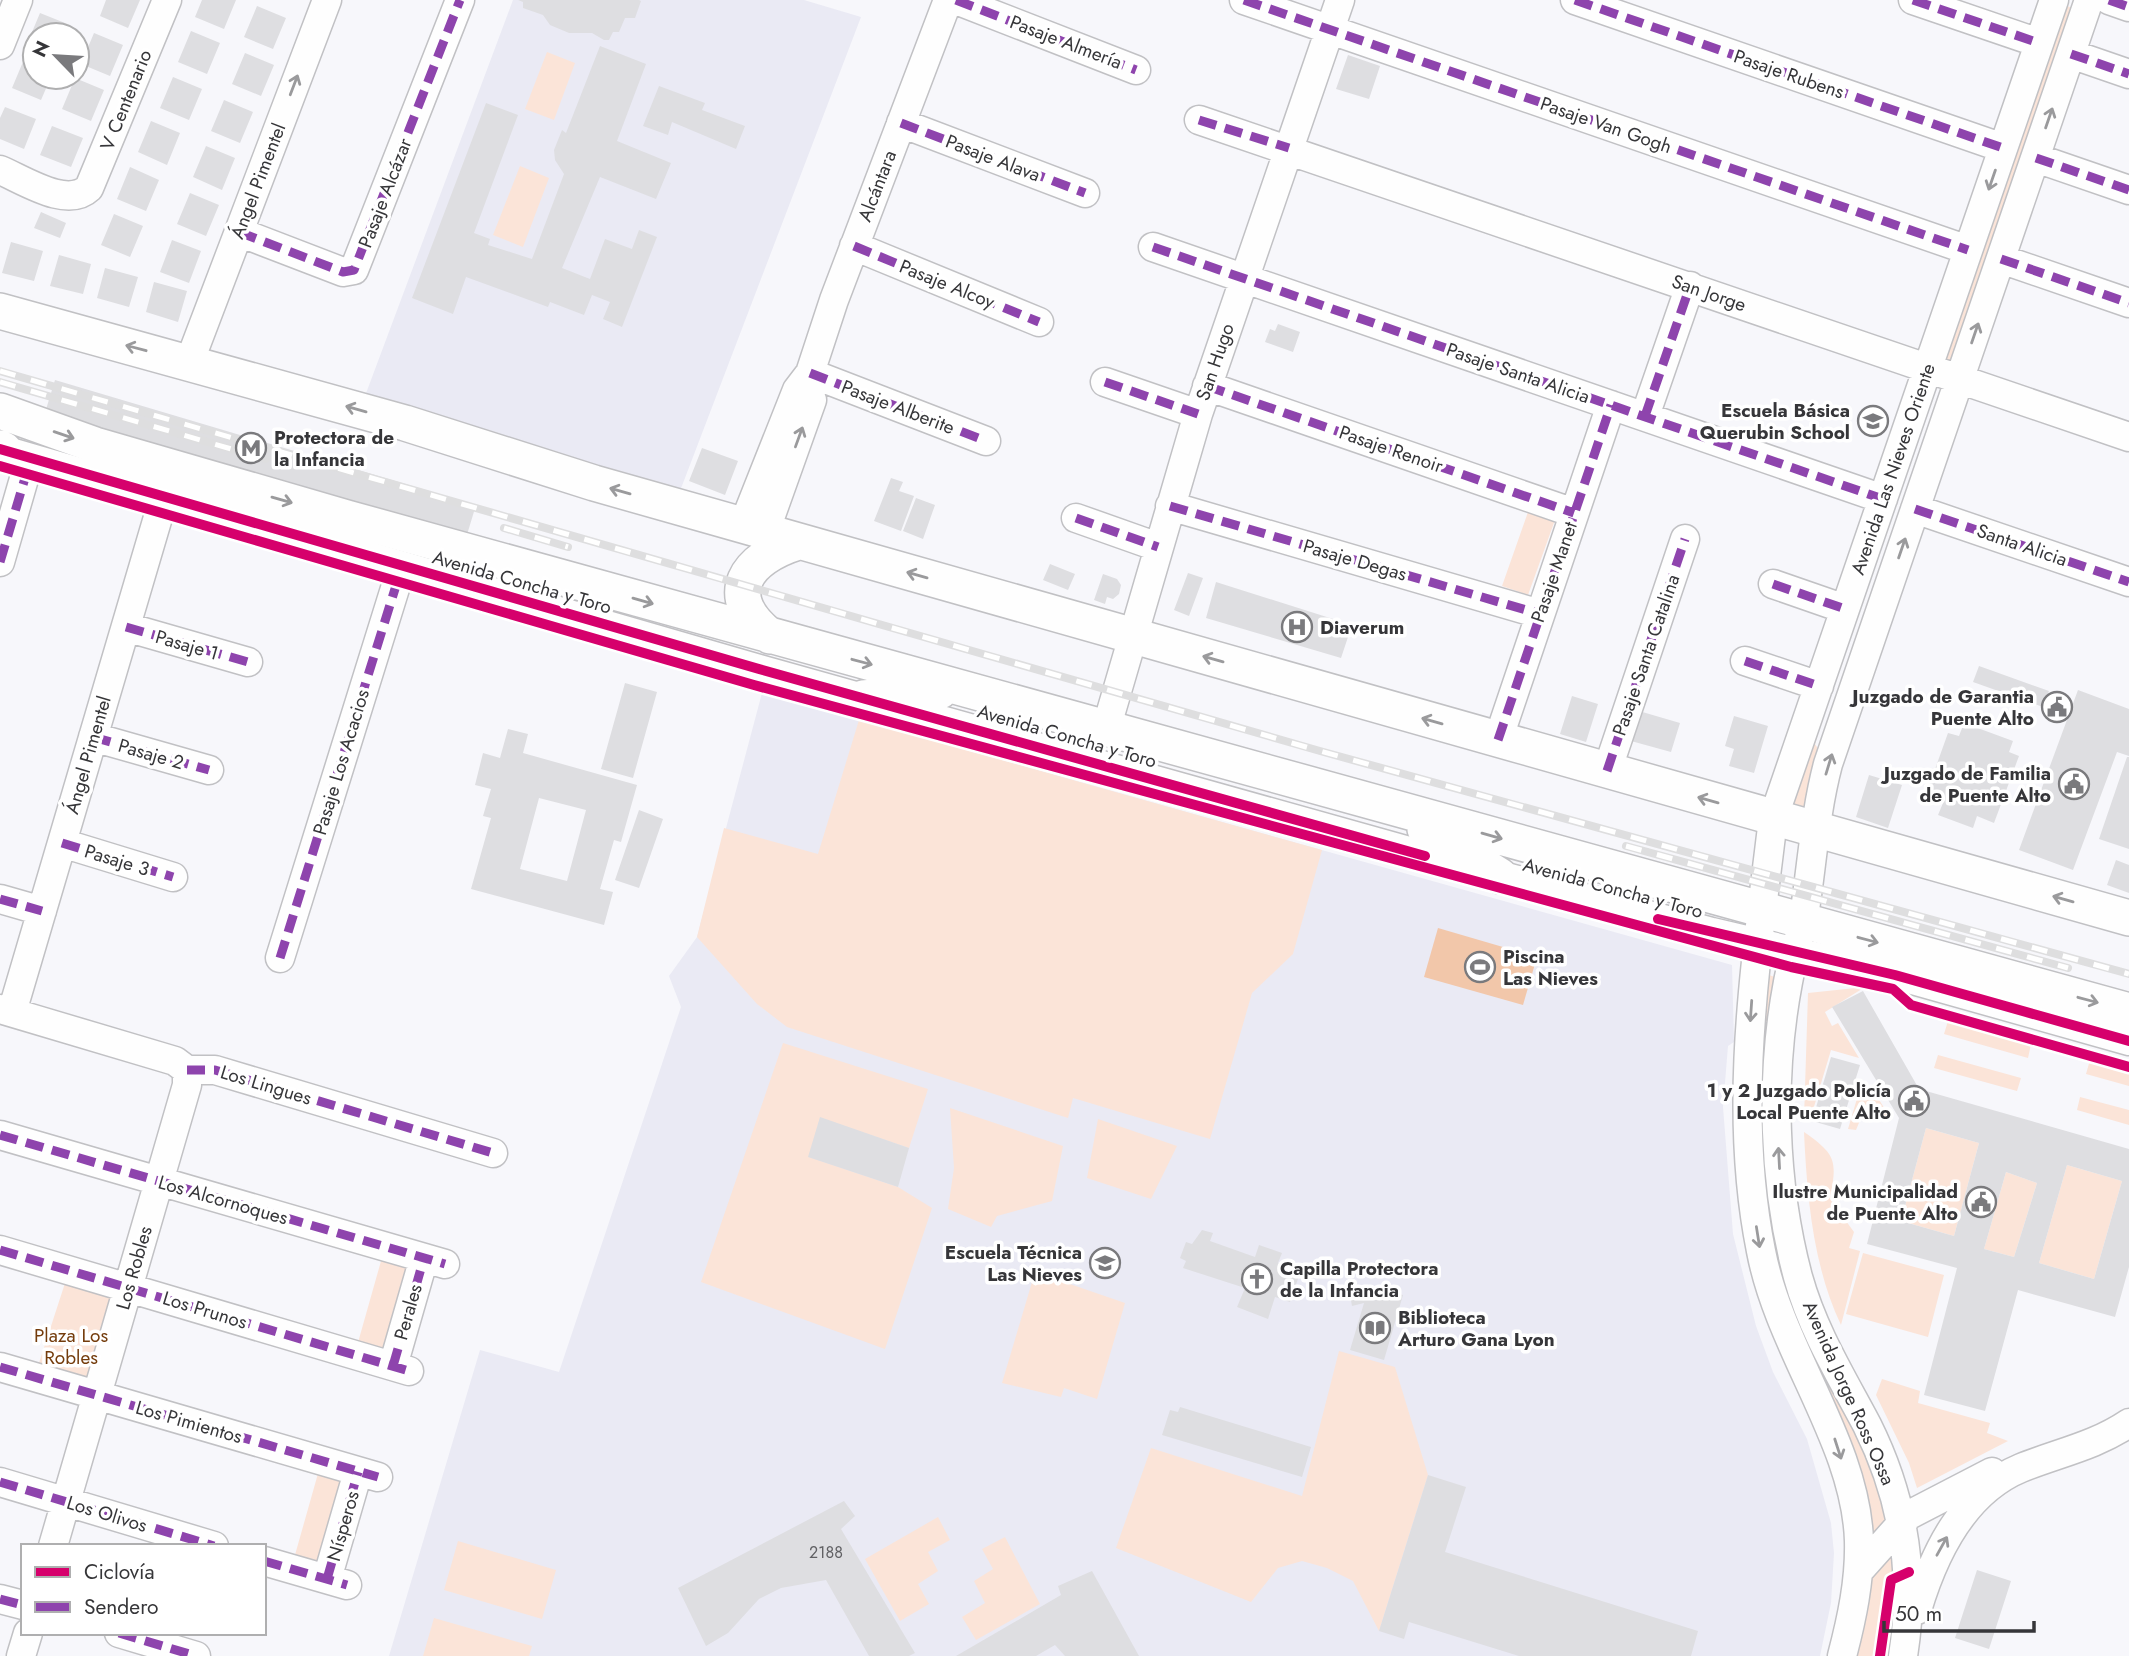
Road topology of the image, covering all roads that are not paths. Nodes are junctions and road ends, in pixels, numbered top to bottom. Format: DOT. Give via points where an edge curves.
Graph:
graph roads {
  1 [pos="18,0"];
  2 [pos="167,0"];
  3 [pos="327,0"];
  4 [pos="460,0"];
  5 [pos="948,0"];
  6 [pos="956,0"];
  7 [pos="1244,0"];
  8 [pos="1340,0"];
  9 [pos="1575,0"];
  10 [pos="1913,0"];
  11 [pos="2054,0"];
  12 [pos="2090,0"];
  13 [pos="2109,0"];
  14 [pos="2129,7"];
  15 [pos="1330,30"];
  16 [pos="2039,43"];
  17 [pos="0,45"];
  18 [pos="2071,54"];
  19 [pos="1136,70"];
  20 [pos="2129,74"];
  21 [pos="1199,120"];
  22 [pos="901,123"];
  23 [pos="1289,148"];
  24 [pos="2003,148"];
  25 [pos="2036,158"];
  26 [pos="0,170"];
  27 [pos="2129,190"];
  28 [pos="1084,193"];
  29 [pos="239,232"];
  30 [pos="854,246"];
  31 [pos="1153,247"];
  32 [pos="1968,250"];
  33 [pos="2001,259"];
  34 [pos="1244,278"];
  35 [pos="1690,286"];
  36 [pos="2129,303"];
  37 [pos="0,312"];
  38 [pos="1039,321"];
  39 [pos="189,363"];
  40 [pos="1928,368"];
  41 [pos="810,373"];
  42 [pos="1960,379"];
  43 [pos="1105,382"];
  44 [pos="1207,386"];
  45 [pos="1611,405"];
  46 [pos="0,411"];
  47 [pos="1198,414"];
  48 [pos="1645,416"];
  49 [pos="2129,437"];
  50 [pos="985,440"];
  51 [pos="9,451"];
  52 [pos="164,497"];
  53 [pos="1883,499"];
  54 [pos="1170,506"];
  55 [pos="1915,509"];
  56 [pos="1574,513"];
  57 [pos="1076,518"];
  58 [pos="754,529"];
  59 [pos="1685,539"];
  60 [pos="798,542"];
  61 [pos="1158,547"];
  62 [pos="0,562"];
  63 [pos="402,566"];
  64 [pos="2129,582"];
  65 [pos="1773,584"];
  66 [pos="1845,609"];
  67 [pos="1540,614"];
  68 [pos="126,627"];
  69 [pos="770,636"];
  70 [pos="1133,636"];
  71 [pos="1745,661"];
  72 [pos="248,663"];
  73 [pos="1822,677"];
  74 [pos="1857,679"];
  75 [pos="964,689"];
  76 [pos="863,698"];
  77 [pos="1106,729"];
  78 [pos="93,737"];
  79 [pos="1497,740"];
  80 [pos="209,770"];
  81 [pos="1607,771"];
  82 [pos="1392,809"];
  83 [pos="1773,819"];
  84 [pos="1816,831"];
  85 [pos="62,843"];
  86 [pos="1500,876"];
  87 [pos="173,877"];
  88 [pos="0,899"];
  89 [pos="42,911"];
  90 [pos="2129,918"];
  91 [pos="1758,927"];
  92 [pos="1799,937"];
  93 [pos="280,958"];
  94 [pos="6,1011"];
  95 [pos="2129,1011"];
  96 [pos="2129,1041"];
  97 [pos="187,1070"];
  98 [pos="0,1135"];
  99 [pos="493,1153"];
  100 [pos="160,1181"];
  101 [pos="0,1250"];
  102 [pos="434,1261"];
  103 [pos="128,1288"];
  104 [pos="0,1367"];
  105 [pos="401,1369"];
  106 [pos="97,1395"];
  107 [pos="2129,1423"];
  108 [pos="2036,1463"];
  109 [pos="368,1474"];
  110 [pos="0,1482"];
  111 [pos="66,1502"];
  112 [pos="1902,1521"];
  113 [pos="54,1544"];
  114 [pos="207,1544"];
  115 [pos="266,1562"];
  116 [pos="1858,1572"];
  117 [pos="0,1599"];
  118 [pos="21,1604"];
  119 [pos="27,1635"];
  120 [pos="126,1635"];
  121 [pos="21,1656"];
  122 [pos="196,1656"];
  123 [pos="1842,1656"];
  124 [pos="1903,1656"];
  1 -- 17 [label="street"];
  2 -- 26 [label="street, V Centenario" via="92,182 79,195 61,194"];
  29 -- 3 [label="street, Ángel Pimentel, one-way"];
  4 -- 29 [label="street, Pasaje Alcázar" via="355,270 342,272"];
  5 -- 22 [label="street, Alcántara"];
  6 -- 19 [label="street, Pasaje Almería"];
  7 -- 15 [label="street, Pasaje Van Gogh"];
  8 -- 15 [label="street, San Hugo"];
  9 -- 24 [label="street, Pasaje Rubens"];
  10 -- 16 [label="street"];
  11 -- 16 [label="street, Avenida Las Nieves Oriente"];
  12 -- 18 [label="street, Avenida Las Nieves Oriente"];
  13 -- 14 [label="street"];
  15 -- 23 [label="street, San Hugo"];
  15 -- 32 [label="street, Pasaje Van Gogh"];
  16 -- 24 [label="street, Avenida Las Nieves Oriente"];
  18 -- 20 [label="street"];
  25 -- 18 [label="street, Avenida Las Nieves Oriente, one-way"];
  21 -- 23 [label="street, San Jorge"];
  22 -- 28 [label="street, Pasaje Alava"];
  22 -- 30 [label="street, Alcántara"];
  23 -- 34 [label="street, San Hugo"];
  23 -- 35 [label="street, San Jorge"];
  24 -- 32 [label="street, Avenida Las Nieves Oriente, one-way"];
  25 -- 27 [label="street"];
  25 -- 33 [label="street, Avenida Las Nieves Oriente"];
  29 -- 39 [label="street, Ángel Pimentel"];
  30 -- 38 [label="street, Pasaje Alcoy"];
  30 -- 41 [label="street, Alcántara"];
  31 -- 34 [label="street, Pasaje Santa Alicia"];
  32 -- 40 [label="street, Avenida Las Nieves Oriente"];
  33 -- 36 [label="street"];
  42 -- 33 [label="street, Avenida Las Nieves Oriente, one-way"];
  34 -- 44 [label="street, San Hugo"];
  34 -- 45 [label="street, Pasaje Santa Alicia"];
  35 -- 40 [label="street, San Jorge"];
  35 -- 48 [label="street"];
  39 -- 37 [label="main road, one-way"];
  58 -- 39 [label="main road, one-way"];
  40 -- 42 [label="street, San Jorge"];
  40 -- 53 [label="street, Avenida Las Nieves Oriente"];
  41 -- 50 [label="street, Pasaje Alberite"];
  41 -- 58 [label="street, Alcántara" via="814,387 810,407"];
  42 -- 49 [label="street, San Jorge"];
  42 -- 55 [label="street, Avenida Las Nieves Oriente"];
  43 -- 47 [label="street"];
  44 -- 47 [label="street, San Hugo"];
  44 -- 56 [label="street, Pasaje Renoir"];
  45 -- 48 [label="street, Pasaje Santa Alicia"];
  45 -- 56 [label="street, Pasaje Manet"];
  46 -- 69 [label="main road, Avenida Concha y Toro, one-way" via="141,459"];
  47 -- 54 [label="street, San Hugo"];
  48 -- 53 [label="street, Pasaje Santa Alicia"];
  51 -- 52 [label="street, Avenida Concha y Toro"];
  51 -- 62 [label="street"];
  52 -- 63 [label="street, Avenida Concha y Toro"];
  52 -- 68 [label="street, Ángel Pimentel"];
  53 -- 66 [label="street, Avenida Las Nieves Oriente"];
  54 -- 61 [label="street, San Hugo"];
  54 -- 67 [label="street, Pasaje Degas"];
  55 -- 64 [label="street, Santa Alicia"];
  74 -- 55 [label="street, Avenida Las Nieves Oriente, one-way"];
  56 -- 67 [label="street, Pasaje Manet"];
  57 -- 61 [label="street"];
  58 -- 60 [label="main road"];
  59 -- 81 [label="street, Pasaje Santa Catalina"];
  60 -- 69 [label="main road" via="760,558 745,580 745,604 755,623"];
  70 -- 60 [label="main road, one-way"];
  61 -- 70 [label="street, San Hugo"];
  63 -- 76 [label="street, Avenida Concha y Toro"];
  63 -- 93 [label="street, Pasaje Los Acacios"];
  65 -- 66 [label="street"];
  66 -- 73 [label="street, Avenida Las Nieves Oriente"];
  67 -- 79 [label="street, Pasaje Manet"];
  68 -- 72 [label="street, Pasaje 1"];
  68 -- 78 [label="street, Ángel Pimentel"];
  69 -- 75 [label="main road, Avenida Concha y Toro, one-way"];
  70 -- 77 [label="street, San Hugo"];
  79 -- 70 [label="main road, one-way"];
  71 -- 73 [label="street"];
  73 -- 74 [label="street"];
  73 -- 83 [label="street, Avenida Las Nieves Oriente"];
  84 -- 74 [label="street, Avenida Las Nieves Oriente, one-way" via="1825,776"];
  75 -- 76 [label="main road"];
  75 -- 77 [label="main road, Avenida Concha y Toro"];
  76 -- 86 [label="street, Avenida Concha y Toro"];
  77 -- 82 [label="main road, Avenida Concha y Toro"];
  78 -- 80 [label="street, Pasaje 2"];
  78 -- 85 [label="street, Ángel Pimentel"];
  79 -- 81 [label="main road"];
  83 -- 81 [label="main road, one-way"];
  82 -- 86 [label="main road"];
  82 -- 91 [label="main road, Avenida Concha y Toro, one-way"];
  83 -- 84 [label="main road"];
  83 -- 91 [label="street, Avenida Las Nieves Oriente"];
  90 -- 84 [label="main road, one-way"];
  84 -- 92 [label="street, Avenida Las Nieves Oriente"];
  85 -- 87 [label="street, Pasaje 3"];
  85 -- 89 [label="street, Ángel Pimentel"];
  86 -- 91 [label="street, Avenida Concha y Toro"];
  88 -- 89 [label="street"];
  89 -- 94 [label="street, Ángel Pimentel"];
  91 -- 92 [label="main road, Avenida Concha y Toro"];
  91 -- 116 [label="street, Avenida Jorge Ross Ossa, one-way" via="1747,1122 1757,1228 1792,1349 1836,1440 1848,1480 1858,1530"];
  92 -- 95 [label="main road, Avenida Concha y Toro, one-way"];
  92 -- 96 [label="street, Avenida Concha y Toro" via="1895,975"];
  112 -- 92 [label="street, Avenida Jorge Ross Ossa, one-way" via="1878,1448 1812,1320 1791,1244 1780,1167 1778,1085 1787,984"];
  94 -- 97 [label="street, Los Lingues" via="175,1061"];
  97 -- 99 [label="street, Los Lingues" via="215,1070"];
  97 -- 100 [label="street, Los Robles" via="189,1080"];
  98 -- 100 [label="street, Los Alcornoques"];
  100 -- 102 [label="street, Los Alcornoques"];
  100 -- 103 [label="street, Los Robles"];
  101 -- 103 [label="street, Los Prunos"];
  102 -- 105 [label="street, Perales"];
  103 -- 105 [label="street, Los Prunos"];
  103 -- 106 [label="street, Los Robles"];
  104 -- 106 [label="street, Los Pimientos"];
  106 -- 109 [label="street, Los Pimientos"];
  106 -- 111 [label="street, Los Robles"];
  107 -- 108 [label="street" via="2084,1448"];
  108 -- 112 [label="street" via="1978,1478"];
  124 -- 108 [label="street, one-way" via="1928,1575 1953,1527 1990,1486"];
  109 -- 115 [label="street, Nísperos" via="337,1582"];
  110 -- 111 [label="street, Los Olivos"];
  111 -- 113 [label="street, Los Robles"];
  111 -- 114 [label="street, Los Olivos"];
  112 -- 116 [label="street"];
  112 -- 124 [label="street, Avenida Jorge Ross Ossa" via="1909,1572"];
  116 -- 123 [label="street, Avenida Jorge Ross Ossa"];
  117 -- 118 [label="street"];
  119 -- 121 [label="street"];
  120 -- 122 [label="street"];
}
